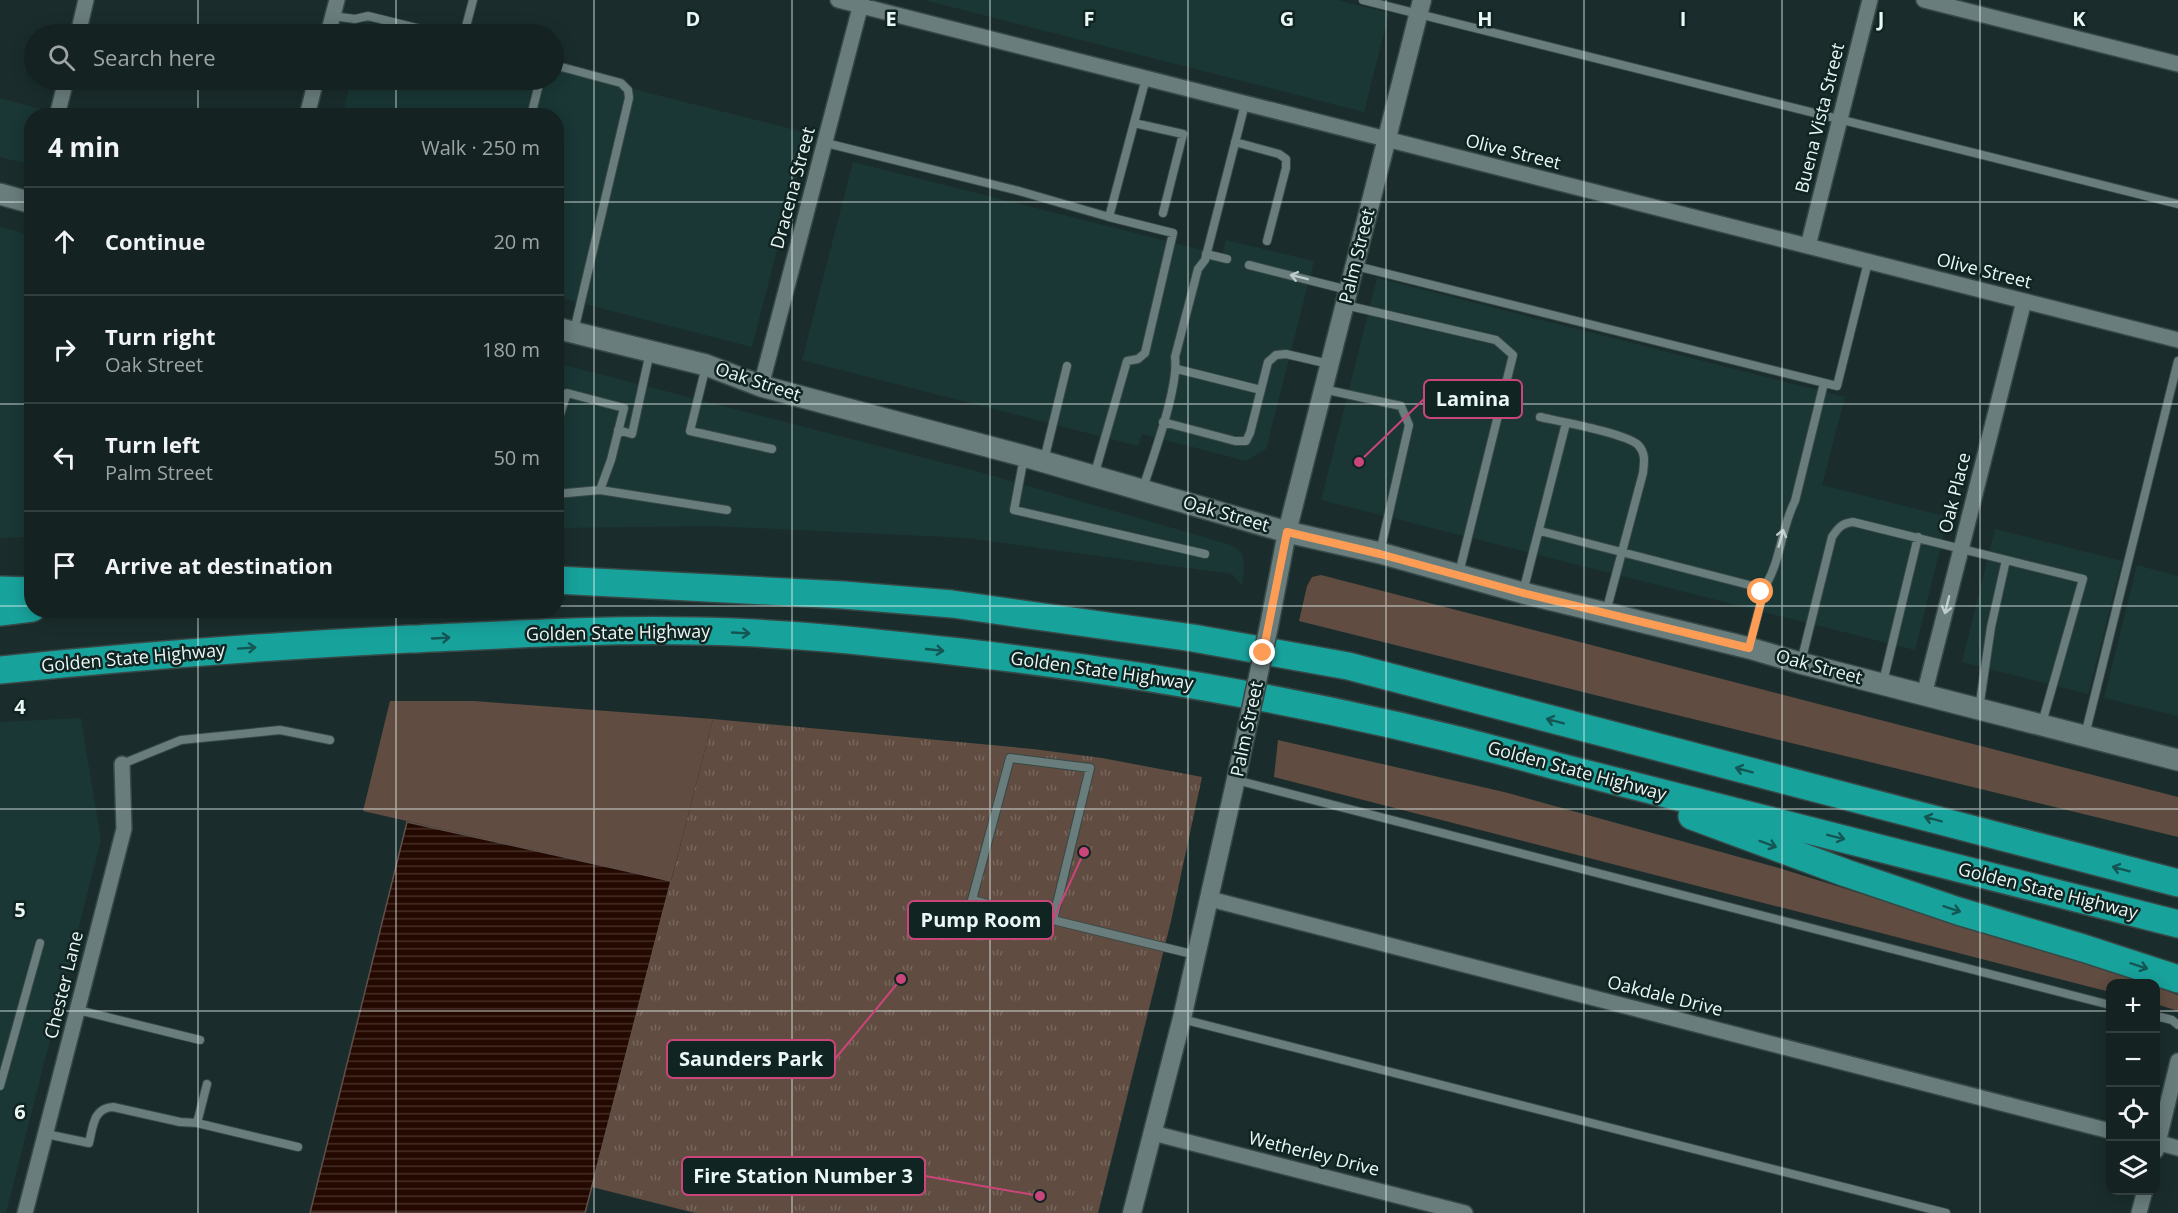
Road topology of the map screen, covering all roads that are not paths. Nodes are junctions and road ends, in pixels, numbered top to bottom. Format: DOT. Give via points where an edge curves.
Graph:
graph roads {
  1 [pos="86,0"];
  2 [pos="336,0"];
  3 [pos="473,0"];
  4 [pos="838,0"];
  5 [pos="1363,0"];
  6 [pos="1870,0"];
  7 [pos="1924,0"];
  8 [pos="861,3"];
  9 [pos="1420,7"];
  10 [pos="333,16"];
  11 [pos="80,24"];
  12 [pos="331,24"];
  13 [pos="400,24"];
  14 [pos="467,24"];
  15 [pos="2178,64"];
  16 [pos="564,68"];
  17 [pos="1146,78"];
  18 [pos="64,90"];
  19 [pos="314,90"];
  20 [pos="538,90"];
  21 [pos="1245,104"];
  22 [pos="59,108"];
  23 [pos="309,108"];
  24 [pos="533,108"];
  25 [pos="1840,120"];
  26 [pos="1134,123"];
  27 [pos="1386,140"];
  28 [pos="1235,142"];
  29 [pos="826,143"];
  30 [pos="0,194"];
  31 [pos="24,201"];
  32 [pos="2178,204"];
  33 [pos="1164,213"];
  34 [pos="1109,217"];
  35 [pos="1268,241"];
  36 [pos="1808,246"];
  37 [pos="1206,254"];
  38 [pos="1227,260"];
  39 [pos="1868,262"];
  40 [pos="1249,265"];
  41 [pos="1354,265"];
  42 [pos="1346,297"];
  43 [pos="2024,301"];
  44 [pos="565,330"];
  45 [pos="2178,340"];
  46 [pos="650,351"];
  47 [pos="2178,361"];
  48 [pos="1329,364"];
  49 [pos="706,365"];
  50 [pos="1067,366"];
  51 [pos="1177,369"];
  52 [pos="1824,382"];
  53 [pos="761,386"];
  54 [pos="1323,389"];
  55 [pos="1261,390"];
  56 [pos="564,402"];
  57 [pos="1540,417"];
  58 [pos="1163,422"];
  59 [pos="1566,423"];
  60 [pos="618,430"];
  61 [pos="772,449"];
  62 [pos="1034,459"];
  63 [pos="1094,477"];
  64 [pos="600,490"];
  65 [pos="1143,490"];
  66 [pos="564,493"];
  67 [pos="727,510"];
  68 [pos="1540,531"];
  69 [pos="1287,532"];
  70 [pos="1918,537"];
  71 [pos="1961,548"];
  72 [pos="1622,552"];
  73 [pos="1205,554"];
  74 [pos="1380,554"];
  75 [pos="2006,560"];
  76 [pos="1459,574"];
  77 [pos="564,580"];
  78 [pos="0,590"];
  79 [pos="24,591"];
  80 [pos="1761,592"];
  81 [pos="1523,593"];
  82 [pos="24,609"];
  83 [pos="0,612"];
  84 [pos="1606,614"];
  85 [pos="1749,648"];
  86 [pos="1800,663"];
  87 [pos="0,670"];
  88 [pos="1883,683"];
  89 [pos="1924,695"];
  90 [pos="1979,709"];
  91 [pos="2041,725"];
  92 [pos="2084,736"];
  93 [pos="330,740"];
  94 [pos="2178,760"];
  95 [pos="122,764"];
  96 [pos="1556,766"];
  97 [pos="1237,775"];
  98 [pos="2178,884"];
  99 [pos="1210,899"];
  100 [pos="1053,920"];
  101 [pos="2178,924"];
  102 [pos="40,943"];
  103 [pos="1196,955"];
  104 [pos="2178,979"];
  105 [pos="2106,1004"];
  106 [pos="78,1010"];
  107 [pos="2160,1017"];
  108 [pos="1182,1018"];
  109 [pos="2178,1025"];
  110 [pos="200,1040"];
  111 [pos="2178,1061"];
  112 [pos="207,1084"];
  113 [pos="0,1088"];
  114 [pos="197,1123"];
  115 [pos="2106,1130"];
  116 [pos="1153,1133"];
  117 [pos="46,1134"];
  118 [pos="2157,1141"];
  119 [pos="2160,1146"];
  120 [pos="298,1147"];
  121 [pos="2178,1148"];
  122 [pos="2144,1195"];
  123 [pos="26,1213"];
  124 [pos="1132,1213"];
  125 [pos="1465,1213"];
  126 [pos="1946,1213"];
  127 [pos="2139,1213"];
  1 -- 11 [label="street"];
  2 -- 10 [label="street"];
  3 -- 14 [label="lane"];
  4 -- 8 [label="street, Olive Street"];
  5 -- 9 [label="lane"];
  6 -- 25 [label="street, Buena Vista Street"];
  7 -- 15 [label="street"];
  8 -- 17 [label="street, Olive Street"];
  8 -- 29 [label="street, Dracena Street"];
  9 -- 25 [label="lane"];
  9 -- 27 [label="street, Palm Street"];
  10 -- 12 [label="street"];
  10 -- 13 [label="lane" via="368,16"];
  16 -- 44 [label="lane" via="621,83 629,98"];
  17 -- 21 [label="street, Olive Street"];
  17 -- 26 [label="lane"];
  18 -- 22 [label="street"];
  19 -- 23 [label="street"];
  20 -- 24 [label="lane"];
  21 -- 27 [label="street, Olive Street"];
  21 -- 28 [label="lane"];
  25 -- 32 [label="lane"];
  25 -- 36 [label="street, Buena Vista Street"];
  26 -- 33 [label="lane" via="1183,134"];
  26 -- 34 [label="lane"];
  27 -- 36 [label="street, Olive Street"];
  27 -- 41 [label="street, Palm Street"];
  28 -- 35 [label="lane" via="1286,159"];
  28 -- 37 [label="lane"];
  29 -- 34 [label="lane"];
  29 -- 53 [label="street, Dracena Street"];
  30 -- 31 [label="main road"];
  34 -- 63 [label="lane" via="1173,233 1145,353 1127,361"];
  36 -- 39 [label="street, Olive Street"];
  37 -- 38 [label="lane"];
  37 -- 51 [label="lane" via="1198,269 1175,357"];
  39 -- 43 [label="street, Olive Street"];
  39 -- 52 [label="lane" via="1837,386"];
  42 -- 40 [label="lane, one-way"];
  41 -- 42 [label="street, Palm Street"];
  41 -- 52 [label="lane"];
  42 -- 48 [label="street, Palm Street"];
  42 -- 76 [label="lane" via="1496,340 1513,355"];
  43 -- 45 [label="street, Olive Street"];
  43 -- 71 [label="street, Oak Place"];
  44 -- 46 [label="main road, Oak Street"];
  46 -- 49 [label="main road, Oak Street"];
  46 -- 60 [label="lane" via="632,434"];
  47 -- 92 [label="lane"];
  48 -- 54 [label="street, Palm Street"];
  48 -- 55 [label="lane" via="1276,355 1268,362"];
  49 -- 53 [label="main road, Oak Street"];
  49 -- 61 [label="lane" via="690,431"];
  50 -- 62 [label="lane"];
  51 -- 55 [label="lane"];
  51 -- 58 [label="lane"];
  80 -- 52 [label="lane, one-way" via="1770,580 1787,516 1795,501"];
  53 -- 62 [label="main road, Oak Street"];
  54 -- 69 [label="street, Palm Street"];
  54 -- 74 [label="lane" via="1401,406 1409,425"];
  55 -- 58 [label="lane" via="1246,441"];
  56 -- 60 [label="lane" via="567,393 624,408"];
  57 -- 59 [label="lane"];
  58 -- 65 [label="lane"];
  59 -- 68 [label="lane"];
  59 -- 72 [label="lane" via="1624,437 1638,444 1645,458"];
  60 -- 64 [label="lane"];
  62 -- 63 [label="main road, Oak Street"];
  62 -- 73 [label="lane" via="1014,510"];
  63 -- 65 [label="main road, Oak Street"];
  64 -- 66 [label="lane"];
  64 -- 67 [label="lane"];
  65 -- 69 [label="main road, Oak Street"];
  68 -- 72 [label="lane"];
  68 -- 81 [label="lane"];
  69 -- 74 [label="main road, Oak Street"];
  69 -- 97 [label="street, Palm Street, bridge"];
  70 -- 71 [label="lane"];
  70 -- 86 [label="lane" via="1853,522 1841,525 1832,537"];
  70 -- 88 [label="lane"];
  71 -- 75 [label="lane"];
  71 -- 89 [label="street, Oak Place, one-way"];
  72 -- 80 [label="lane" via="1753,586"];
  72 -- 84 [label="lane"];
  74 -- 76 [label="main road, Oak Street"];
  75 -- 90 [label="lane"];
  75 -- 91 [label="lane" via="2083,579"];
  76 -- 81 [label="main road, Oak Street"];
  98 -- 77 [label="highway, one-way" via="1348,666 1193,638 952,604"];
  78 -- 79 [label="highway"];
  80 -- 85 [label="lane"];
  81 -- 84 [label="main road, Oak Street"];
  82 -- 83 [label="highway"];
  84 -- 85 [label="main road, Oak Street"];
  85 -- 86 [label="main road, Oak Street"];
  86 -- 88 [label="main road, Oak Street"];
  87 -- 96 [label="highway, Golden State Highway, one-way" via="202,651 571,631 696,631 834,638 1021,659 1213,688 1399,725"];
  88 -- 89 [label="main road, Oak Street"];
  89 -- 90 [label="main road, Oak Street"];
  90 -- 91 [label="main road, Oak Street"];
  91 -- 92 [label="main road, Oak Street"];
  92 -- 94 [label="main road, Oak Street"];
  93 -- 95 [label="lane" via="280,730 181,740"];
  95 -- 106 [label="street, Chester Lane" via="124,829"];
  96 -- 101 [label="highway, Golden State Highway, one-way"];
  96 -- 104 [label="highway, one-way" via="1846,873"];
  97 -- 99 [label="street, Palm Street"];
  97 -- 105 [label="lane"];
  99 -- 103 [label="street, Palm Street"];
  99 -- 115 [label="street, Oakdale Drive"];
  100 -- 100 [label="lane" via="972,900 1010,758 1090,768"];
  100 -- 103 [label="lane"];
  102 -- 113 [label="lane"];
  103 -- 108 [label="street, Palm Street"];
  106 -- 110 [label="lane"];
  106 -- 117 [label="street, Chester Lane"];
  107 -- 109 [label="lane"];
  108 -- 116 [label="street, Palm Street"];
  108 -- 126 [label="lane"];
  111 -- 118 [label="street"];
  112 -- 114 [label="lane"];
  114 -- 117 [label="lane" via="107,1107 95,1118 89,1143"];
  114 -- 120 [label="lane"];
  116 -- 124 [label="street, Palm Street"];
  116 -- 125 [label="street, Wetherley Drive"];
  117 -- 123 [label="street, Chester Lane"];
  119 -- 121 [label="street"];
  122 -- 127 [label="street"];
}
